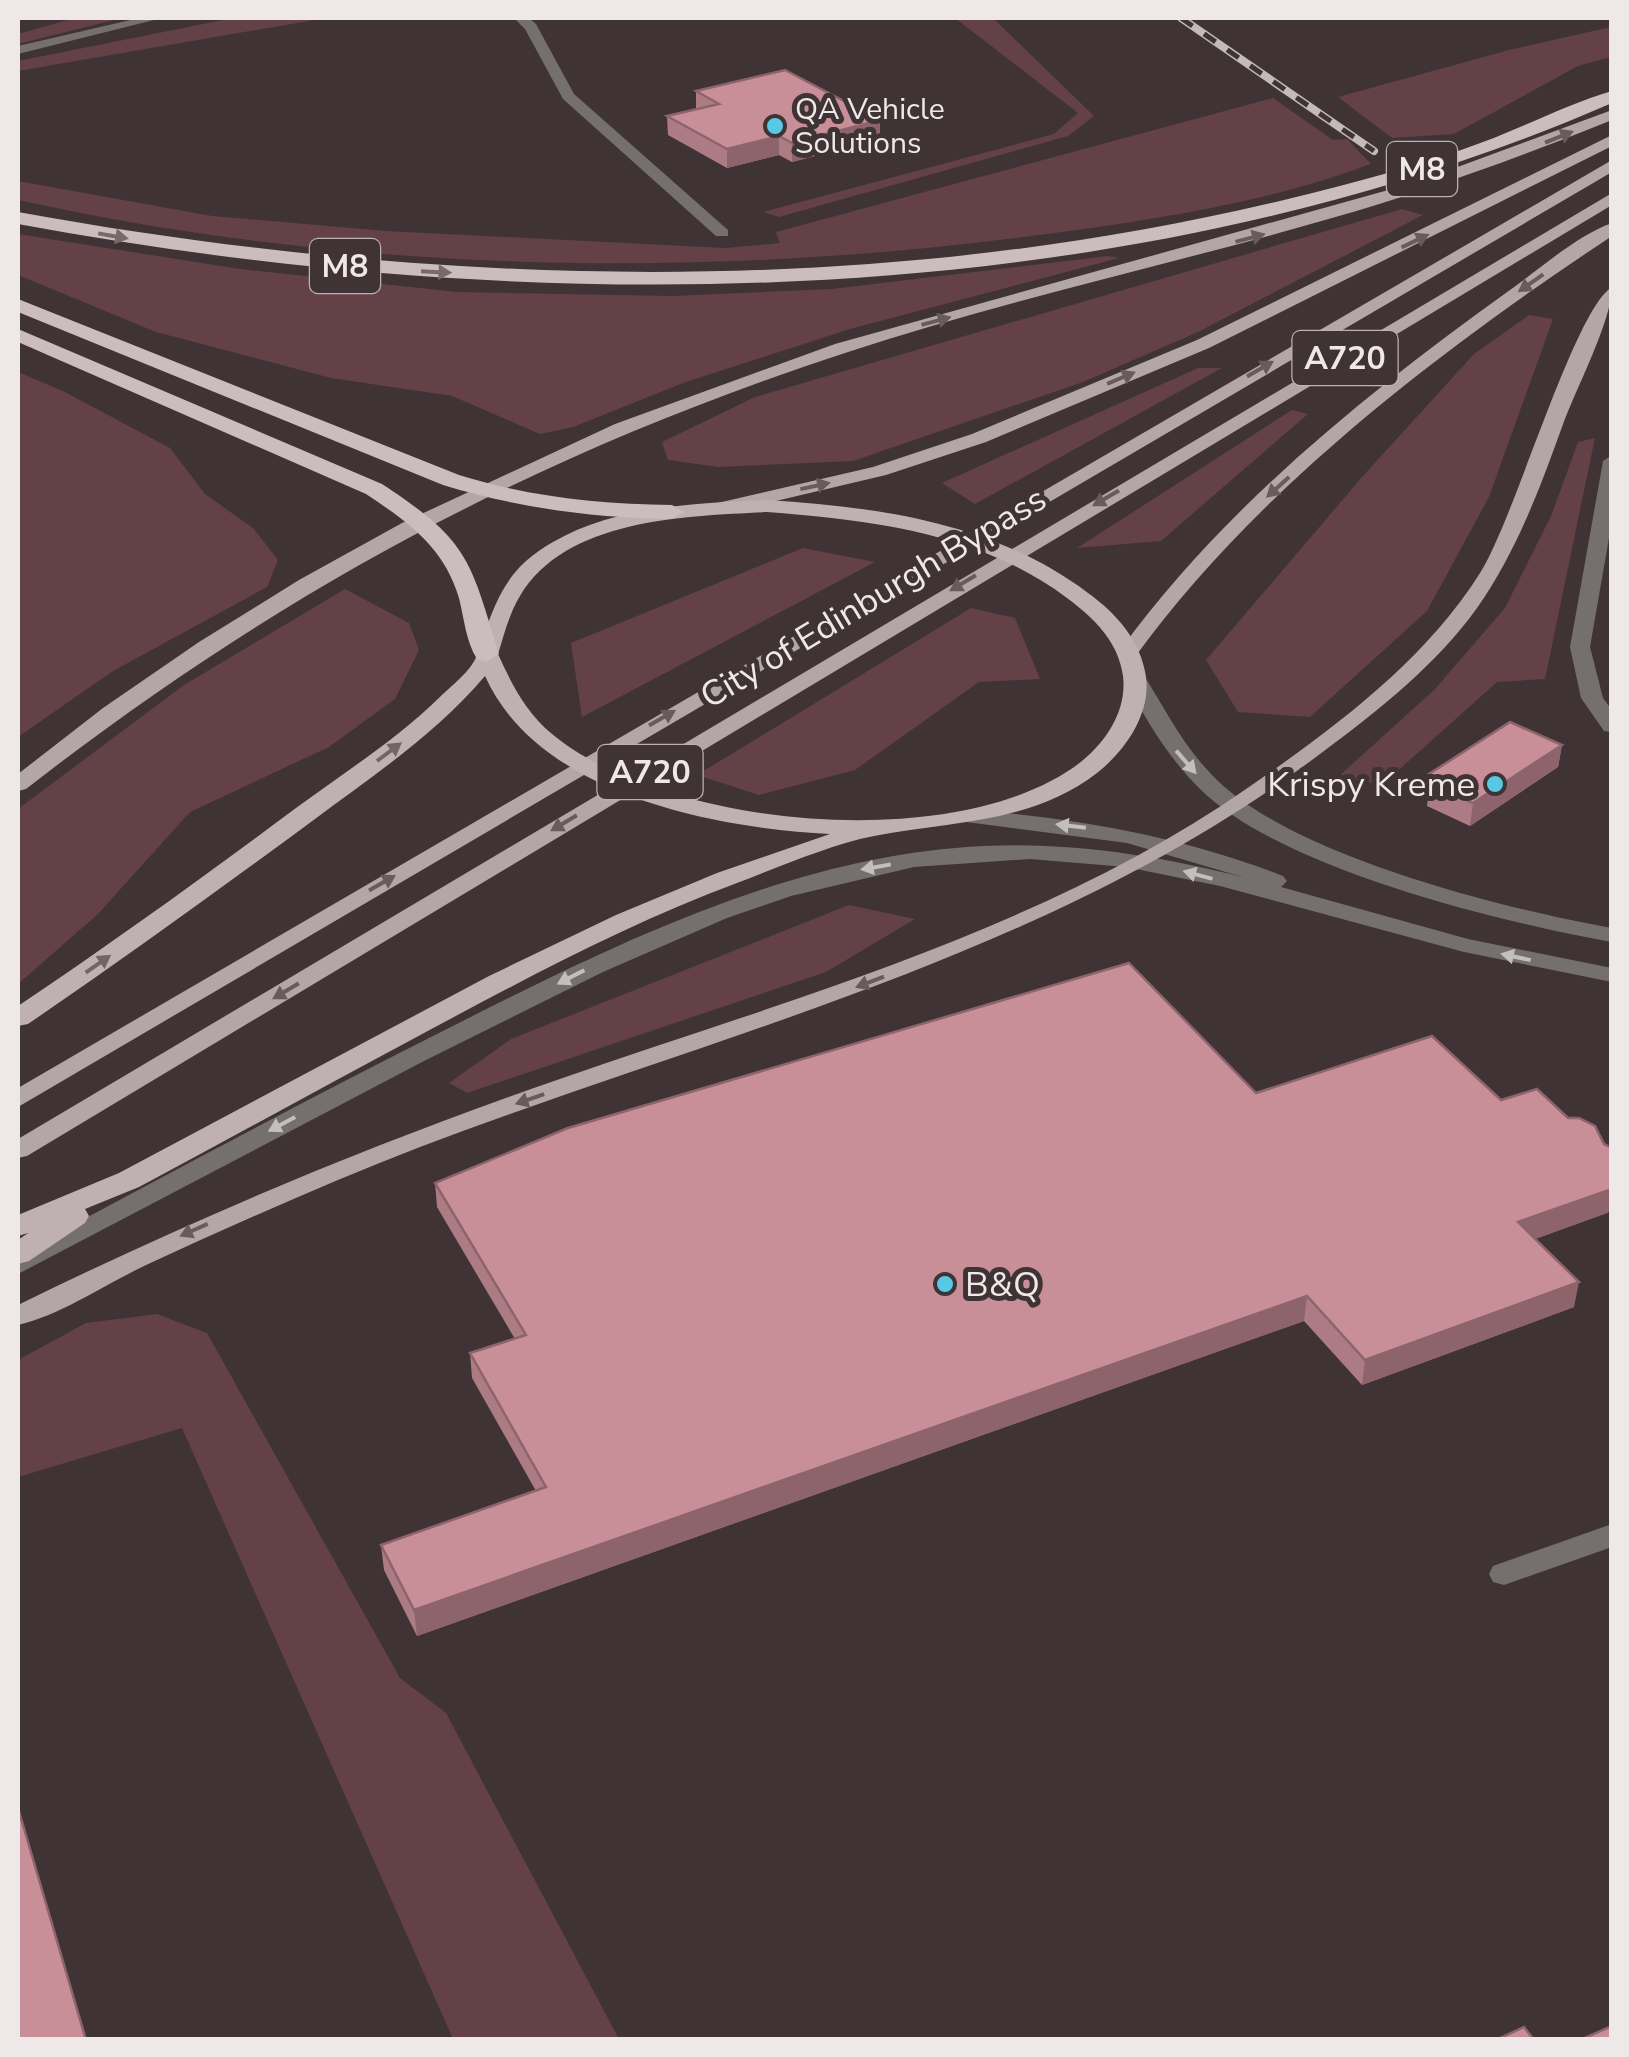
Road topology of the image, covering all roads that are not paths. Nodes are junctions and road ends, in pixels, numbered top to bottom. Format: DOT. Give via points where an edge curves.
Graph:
graph roads {
  1 [pos="155,18"];
  2 [pos="521,18"];
  3 [pos="18,50"];
  4 [pos="1612,96"];
  5 [pos="1612,114"];
  6 [pos="1612,140"];
  7 [pos="1612,165"];
  8 [pos="1612,198"];
  9 [pos="18,218"];
  10 [pos="1612,228"];
  11 [pos="722,232"];
  12 [pos="1612,292"];
  13 [pos="18,305"];
  14 [pos="18,335"];
  15 [pos="1612,461"];
  16 [pos="720,508"];
  17 [pos="672,512"];
  18 [pos="1128,653"];
  19 [pos="487,656"];
  20 [pos="1135,680"];
  21 [pos="1612,726"];
  22 [pos="18,784"];
  23 [pos="974,817"];
  24 [pos="870,829"];
  25 [pos="1360,917"];
  26 [pos="1612,935"];
  27 [pos="1612,974"];
  28 [pos="18,1018"];
  29 [pos="18,1098"];
  30 [pos="18,1150"];
  31 [pos="130,1180"];
  32 [pos="18,1226"];
  33 [pos="18,1254"];
  34 [pos="18,1265"];
  35 [pos="18,1316"];
  36 [pos="1612,1536"];
  37 [pos="1504,1574"];
  1 -- 3 [label="street"];
  2 -- 11 [label="street" via="568,96"];
  9 -- 4 [label="highway, M8, one-way" via="237,254 419,271 676,278 896,266 1146,234 1309,200 1430,166"];
  22 -- 5 [label="main road, one-way" via="174,668 309,584 383,541 594,440 842,348 1408,192"];
  16 -- 6 [label="main road, A720, one-way" via="879,471 996,431 1203,344"];
  29 -- 7 [label="main road, City of Edinburgh Bypass / A720, one-way"];
  8 -- 30 [label="main road, City of Edinburgh Bypass / A720, one-way"];
  10 -- 18 [label="main road, A720, one-way" via="1373,404 1235,526 1160,607"];
  12 -- 35 [label="main road, one-way" via="1592,323 1528,495 1457,618 1398,680 1270,784 1173,844 960,946 292,1187"];
  13 -- 17 [label="highway" via="506,498 594,512"];
  14 -- 19 [label="highway" via="400,506 462,572"];
  15 -- 21 [label="street" via="1580,647 1592,698"];
  16 -- 17 [label="highway"];
  16 -- 18 [label="highway" via="837,511 900,520 989,546 1033,565 1083,599"];
  17 -- 19 [label="highway" via="591,533 533,567 513,588"];
  18 -- 20 [label="highway"];
  19 -- 24 [label="highway" via="499,694 529,727 609,778 724,812"];
  28 -- 19 [label="highway, one-way" via="405,740 462,691"];
  20 -- 23 [label="highway" via="1129,723 1104,755 1043,795"];
  20 -- 26 [label="street, one-way" via="1154,720 1193,771 1268,830 1451,897"];
  23 -- 24 [label="highway"];
  25 -- 23 [label="street, one-way" via="1247,870 1139,836"];
  24 -- 31 [label="highway" via="625,920"];
  27 -- 25 [label="street, one-way" via="1464,946"];
  25 -- 34 [label="street, one-way" via="1180,870 1091,855 981,852 814,880 715,912 609,958"];
  31 -- 32 [label="highway"];
  31 -- 33 [label="highway"];
  36 -- 37 [label="street"];
}
